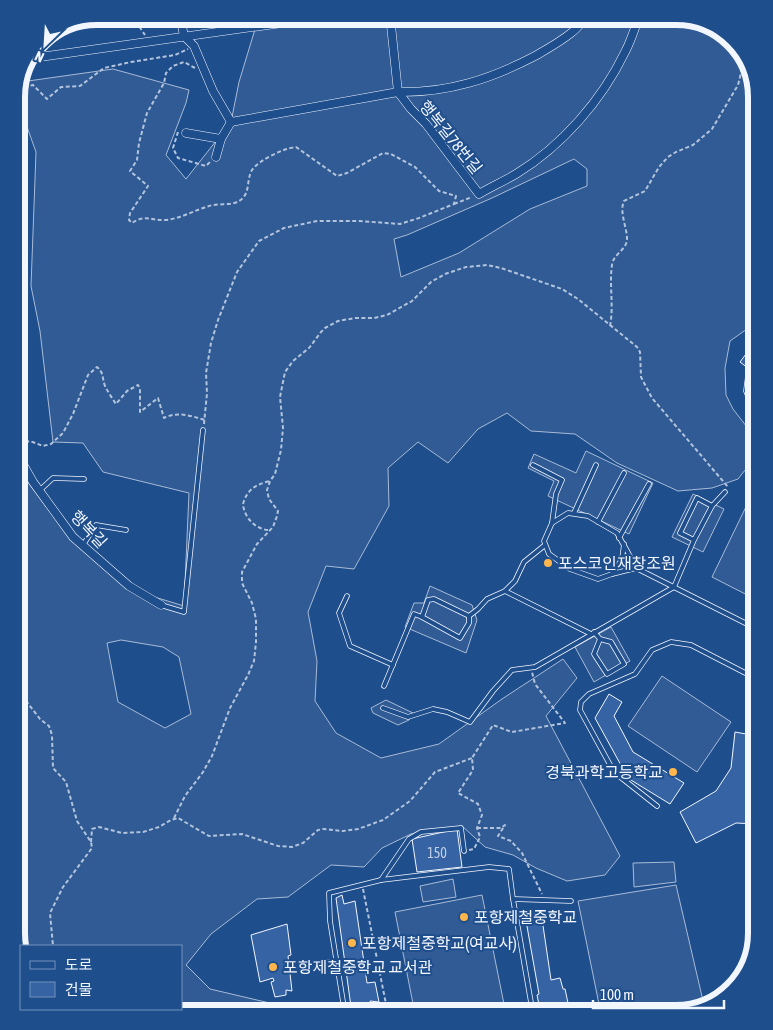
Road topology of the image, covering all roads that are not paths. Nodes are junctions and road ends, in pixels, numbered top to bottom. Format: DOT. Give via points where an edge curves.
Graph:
graph roads {
  1 [pos="182,25"];
  2 [pos="265,25"];
  3 [pos="391,25"];
  4 [pos="579,25"];
  5 [pos="636,25"];
  6 [pos="184,36"];
  7 [pos="37,57"];
  8 [pos="398,92"];
  9 [pos="231,122"];
  10 [pos="186,133"];
  11 [pos="221,139"];
  12 [pos="216,157"];
  13 [pos="748,376"];
  14 [pos="748,396"];
  15 [pos="204,430"];
  16 [pos="534,465"];
  17 [pos="596,465"];
  18 [pos="25,467"];
  19 [pos="624,473"];
  20 [pos="84,479"];
  21 [pos="649,484"];
  22 [pos="39,490"];
  23 [pos="725,492"];
  24 [pos="712,506"];
  25 [pos="574,514"];
  26 [pos="598,522"];
  27 [pos="552,524"];
  28 [pos="126,530"];
  29 [pos="620,538"];
  30 [pos="694,540"];
  31 [pos="545,544"];
  32 [pos="624,544"];
  33 [pos="83,545"];
  34 [pos="636,568"];
  35 [pos="612,574"];
  36 [pos="674,587"];
  37 [pos="505,590"];
  38 [pos="347,596"];
  39 [pos="161,605"];
  40 [pos="469,616"];
  41 [pos="422,617"];
  42 [pos="748,624"];
  43 [pos="592,633"];
  44 [pos="600,639"];
  45 [pos="393,665"];
  46 [pos="748,675"];
  47 [pos="384,686"];
  48 [pos="383,708"];
  49 [pos="657,806"];
  50 [pos="464,850"];
  51 [pos="381,880"];
  52 [pos="512,899"];
  53 [pos="571,900"];
  54 [pos="344,1005"];
  55 [pos="531,1005"];
  1 -- 6 [label="street"];
  2 -- 6 [label="street"];
  3 -- 8 [label="street"];
  4 -- 8 [label="street, 행복길78번길" via="558,42 475,83 424,92"];
  5 -- 8 [label="street, 행복길78번길" via="625,52 603,90 571,129 517,173 479,194"];
  6 -- 7 [label="street"];
  6 -- 9 [label="street" via="194,46 213,91"];
  8 -- 9 [label="street, 행복길78번길"];
  9 -- 11 [label="street"];
  10 -- 11 [label="street"];
  11 -- 12 [label="street"];
  13 -- 14 [label="lane"];
  15 -- 39 [label="lane" via="184,612"];
  16 -- 27 [label="lane" via="562,480 556,494"];
  17 -- 25 [label="lane"];
  18 -- 22 [label="street, 행복길"];
  19 -- 26 [label="lane"];
  20 -- 22 [label="lane" via="53,478"];
  21 -- 29 [label="lane"];
  22 -- 33 [label="street, 행복길" via="73,537"];
  23 -- 24 [label="lane"];
  24 -- 30 [label="lane"];
  24 -- 30 [label="lane" via="697,498 680,533"];
  25 -- 26 [label="lane" via="588,516"];
  25 -- 27 [label="lane" via="568,513"];
  26 -- 29 [label="lane"];
  27 -- 31 [label="lane"];
  28 -- 33 [label="lane" via="96,525"];
  29 -- 32 [label="lane"];
  30 -- 36 [label="lane"];
  31 -- 35 [label="lane" via="549,554 570,568 598,578"];
  31 -- 37 [label="lane" via="524,562 515,582"];
  32 -- 34 [label="lane"];
  32 -- 35 [label="lane" via="622,559"];
  33 -- 39 [label="street, 행복길" via="129,586"];
  34 -- 35 [label="lane"];
  34 -- 36 [label="lane"];
  36 -- 42 [label="lane"];
  36 -- 43 [label="lane"];
  37 -- 40 [label="lane" via="487,599"];
  37 -- 43 [label="lane"];
  38 -- 45 [label="lane" via="340,614 350,646"];
  40 -- 41 [label="lane" via="434,599 428,600"];
  40 -- 41 [label="lane" via="460,638"];
  41 -- 45 [label="lane" via="414,614"];
  43 -- 44 [label="lane"];
  43 -- 48 [label="lane" via="535,667 512,670 470,722 433,708 408,717"];
  44 -- 44 [label="lane" via="611,642 624,664 607,674 594,654"];
  45 -- 47 [label="lane"];
  46 -- 49 [label="lane" via="691,645 671,642 652,650 634,674 589,694 581,702 580,710 614,772"];
  50 -- 51 [label="lane" via="461,828 421,832 409,839"];
  51 -- 52 [label="lane" via="489,867 509,868"];
  51 -- 54 [label="lane" via="329,893 330,922"];
  52 -- 53 [label="lane"];
  52 -- 55 [label="lane"];
}
